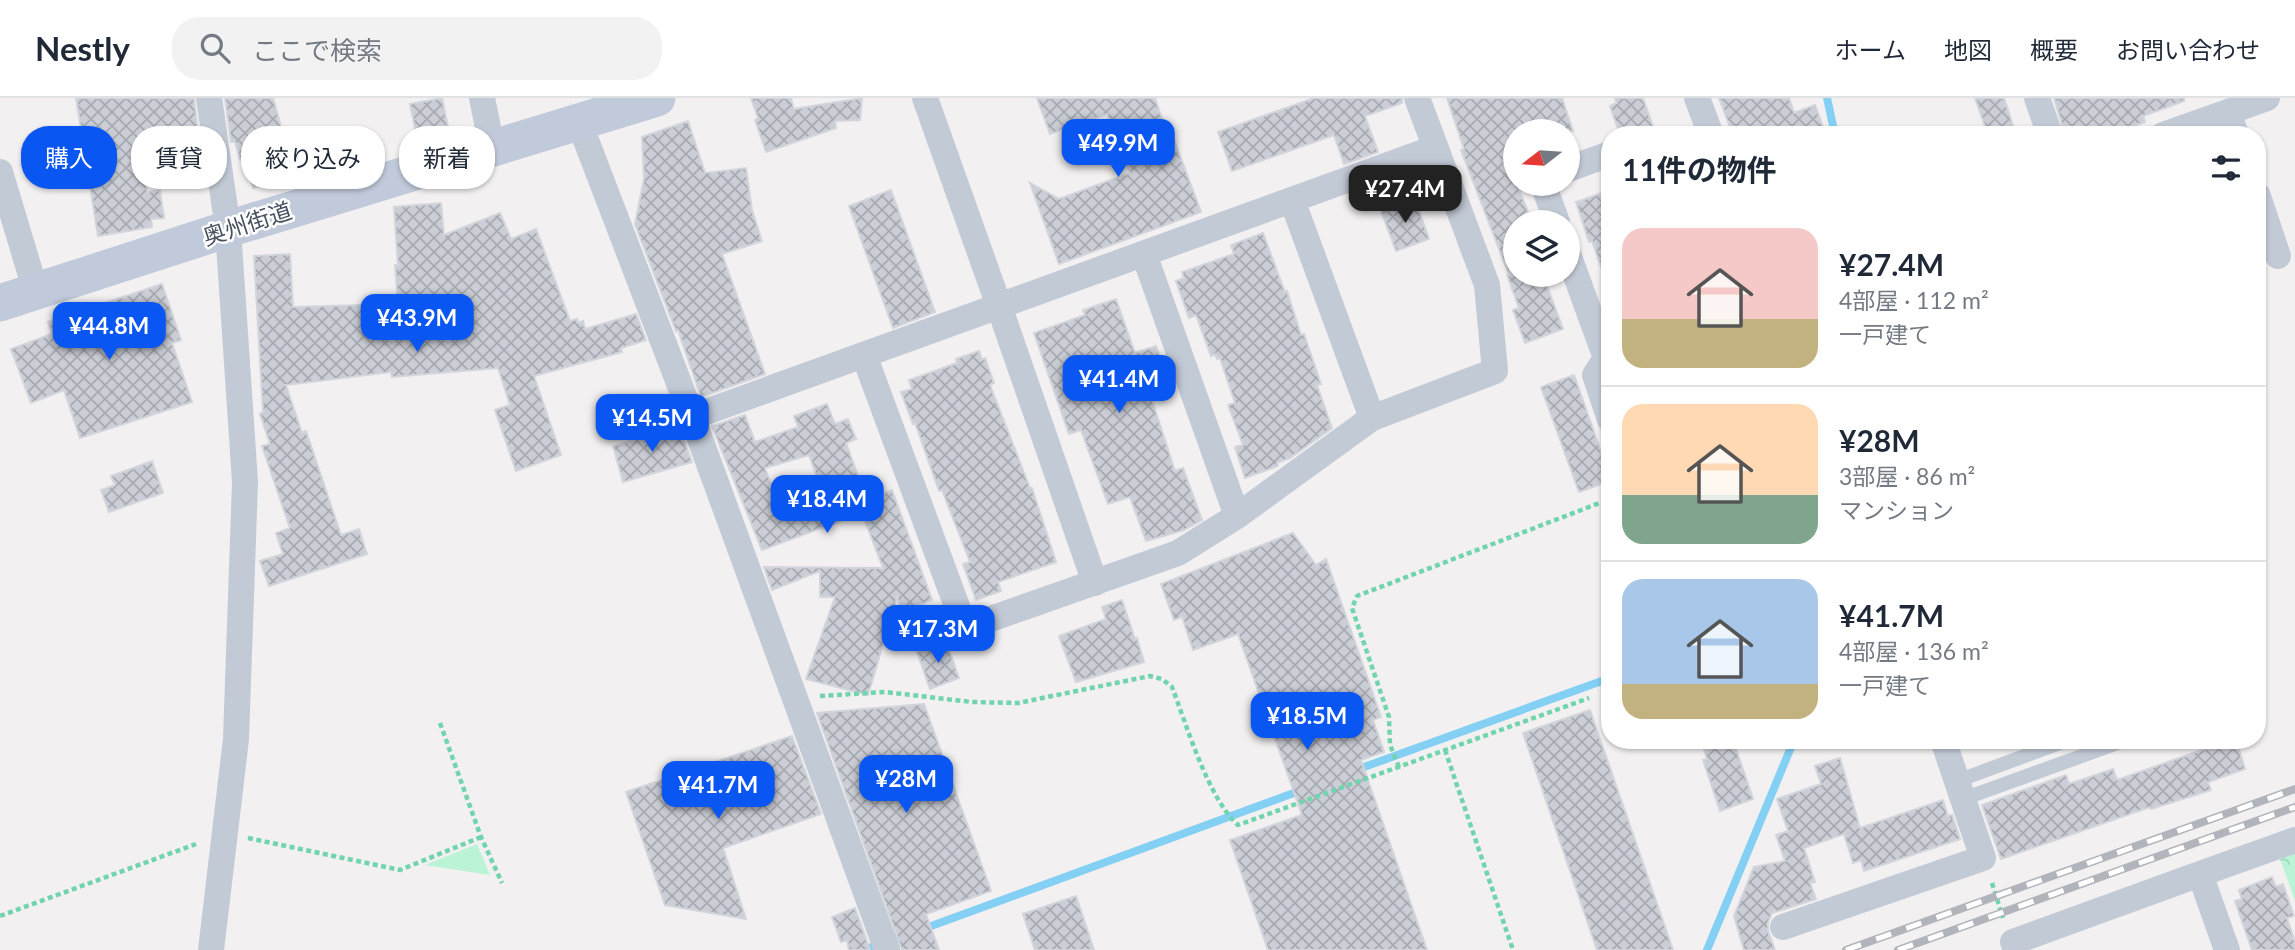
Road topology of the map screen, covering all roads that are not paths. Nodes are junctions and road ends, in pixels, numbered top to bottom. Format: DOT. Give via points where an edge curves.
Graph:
graph roads {
  1 [pos="209,98"];
  2 [pos="482,98"];
  3 [pos="654,98"];
  4 [pos="925,98"];
  5 [pos="1417,98"];
  6 [pos="1697,98"];
  7 [pos="2037,98"];
  8 [pos="2267,98"];
  9 [pos="579,122"];
  10 [pos="2232,123"];
  11 [pos="488,126"];
  12 [pos="1708,126"];
  13 [pos="2047,126"];
  14 [pos="2215,126"];
  15 [pos="495,146"];
  16 [pos="1434,148"];
  17 [pos="1601,156"];
  18 [pos="1580,164"];
  19 [pos="0,172"];
  20 [pos="399,176"];
  21 [pos="1292,200"];
  22 [pos="2266,221"];
  23 [pos="228,229"];
  24 [pos="1144,254"];
  25 [pos="2277,256"];
  26 [pos="1580,285"];
  27 [pos="36,292"];
  28 [pos="0,303"];
  29 [pos="999,306"];
  30 [pos="1601,339"];
  31 [pos="864,355"];
  32 [pos="1601,367"];
  33 [pos="1601,393"];
  34 [pos="692,417"];
  35 [pos="1372,418"];
  36 [pos="1237,516"];
  37 [pos="1095,583"];
  38 [pos="1945,749"];
  39 [pos="2049,749"];
  40 [pos="2096,749"];
  41 [pos="1960,790"];
  42 [pos="2295,840"];
  43 [pos="2200,874"];
  44 [pos="1783,927"];
  45 [pos="884,941"];
  46 [pos="2014,946"];
  47 [pos="211,950"];
  48 [pos="2227,950"];
  1 -- 23 [label="street"];
  2 -- 11 [label="street"];
  3 -- 9 [label="main road, 奥州街道"];
  4 -- 29 [label="street"];
  5 -- 16 [label="street"];
  6 -- 12 [label="street"];
  7 -- 13 [label="street"];
  8 -- 10 [label="street"];
  9 -- 15 [label="main road, 奥州街道"];
  9 -- 34 [label="street"];
  10 -- 14 [label="street"];
  16 -- 21 [label="street"];
  16 -- 35 [label="street" via="1487,285 1494,372"];
  17 -- 18 [label="street"];
  19 -- 27 [label="street"];
  20 -- 23 [label="main road, 奥州街道"];
  21 -- 24 [label="street"];
  21 -- 35 [label="street"];
  22 -- 25 [label="street"];
  23 -- 27 [label="main road, 奥州街道"];
  23 -- 47 [label="street" via="245,482 236,739"];
  24 -- 29 [label="street"];
  24 -- 36 [label="street"];
  26 -- 30 [label="street"];
  27 -- 28 [label="main road, 奥州街道"];
  29 -- 31 [label="street"];
  29 -- 37 [label="street"];
  31 -- 34 [label="street"];
  31 -- 37 [label="street" via="965,628"];
  32 -- 33 [label="street" via="1595,375"];
  34 -- 45 [label="street"];
  35 -- 36 [label="street"];
  36 -- 37 [label="street" via="1178,553"];
  38 -- 41 [label="street"];
  39 -- 41 [label="lane"];
  40 -- 41 [label="lane"];
  41 -- 44 [label="street" via="1983,859"];
  42 -- 43 [label="street"];
  43 -- 46 [label="street"];
  43 -- 48 [label="street"];
}
